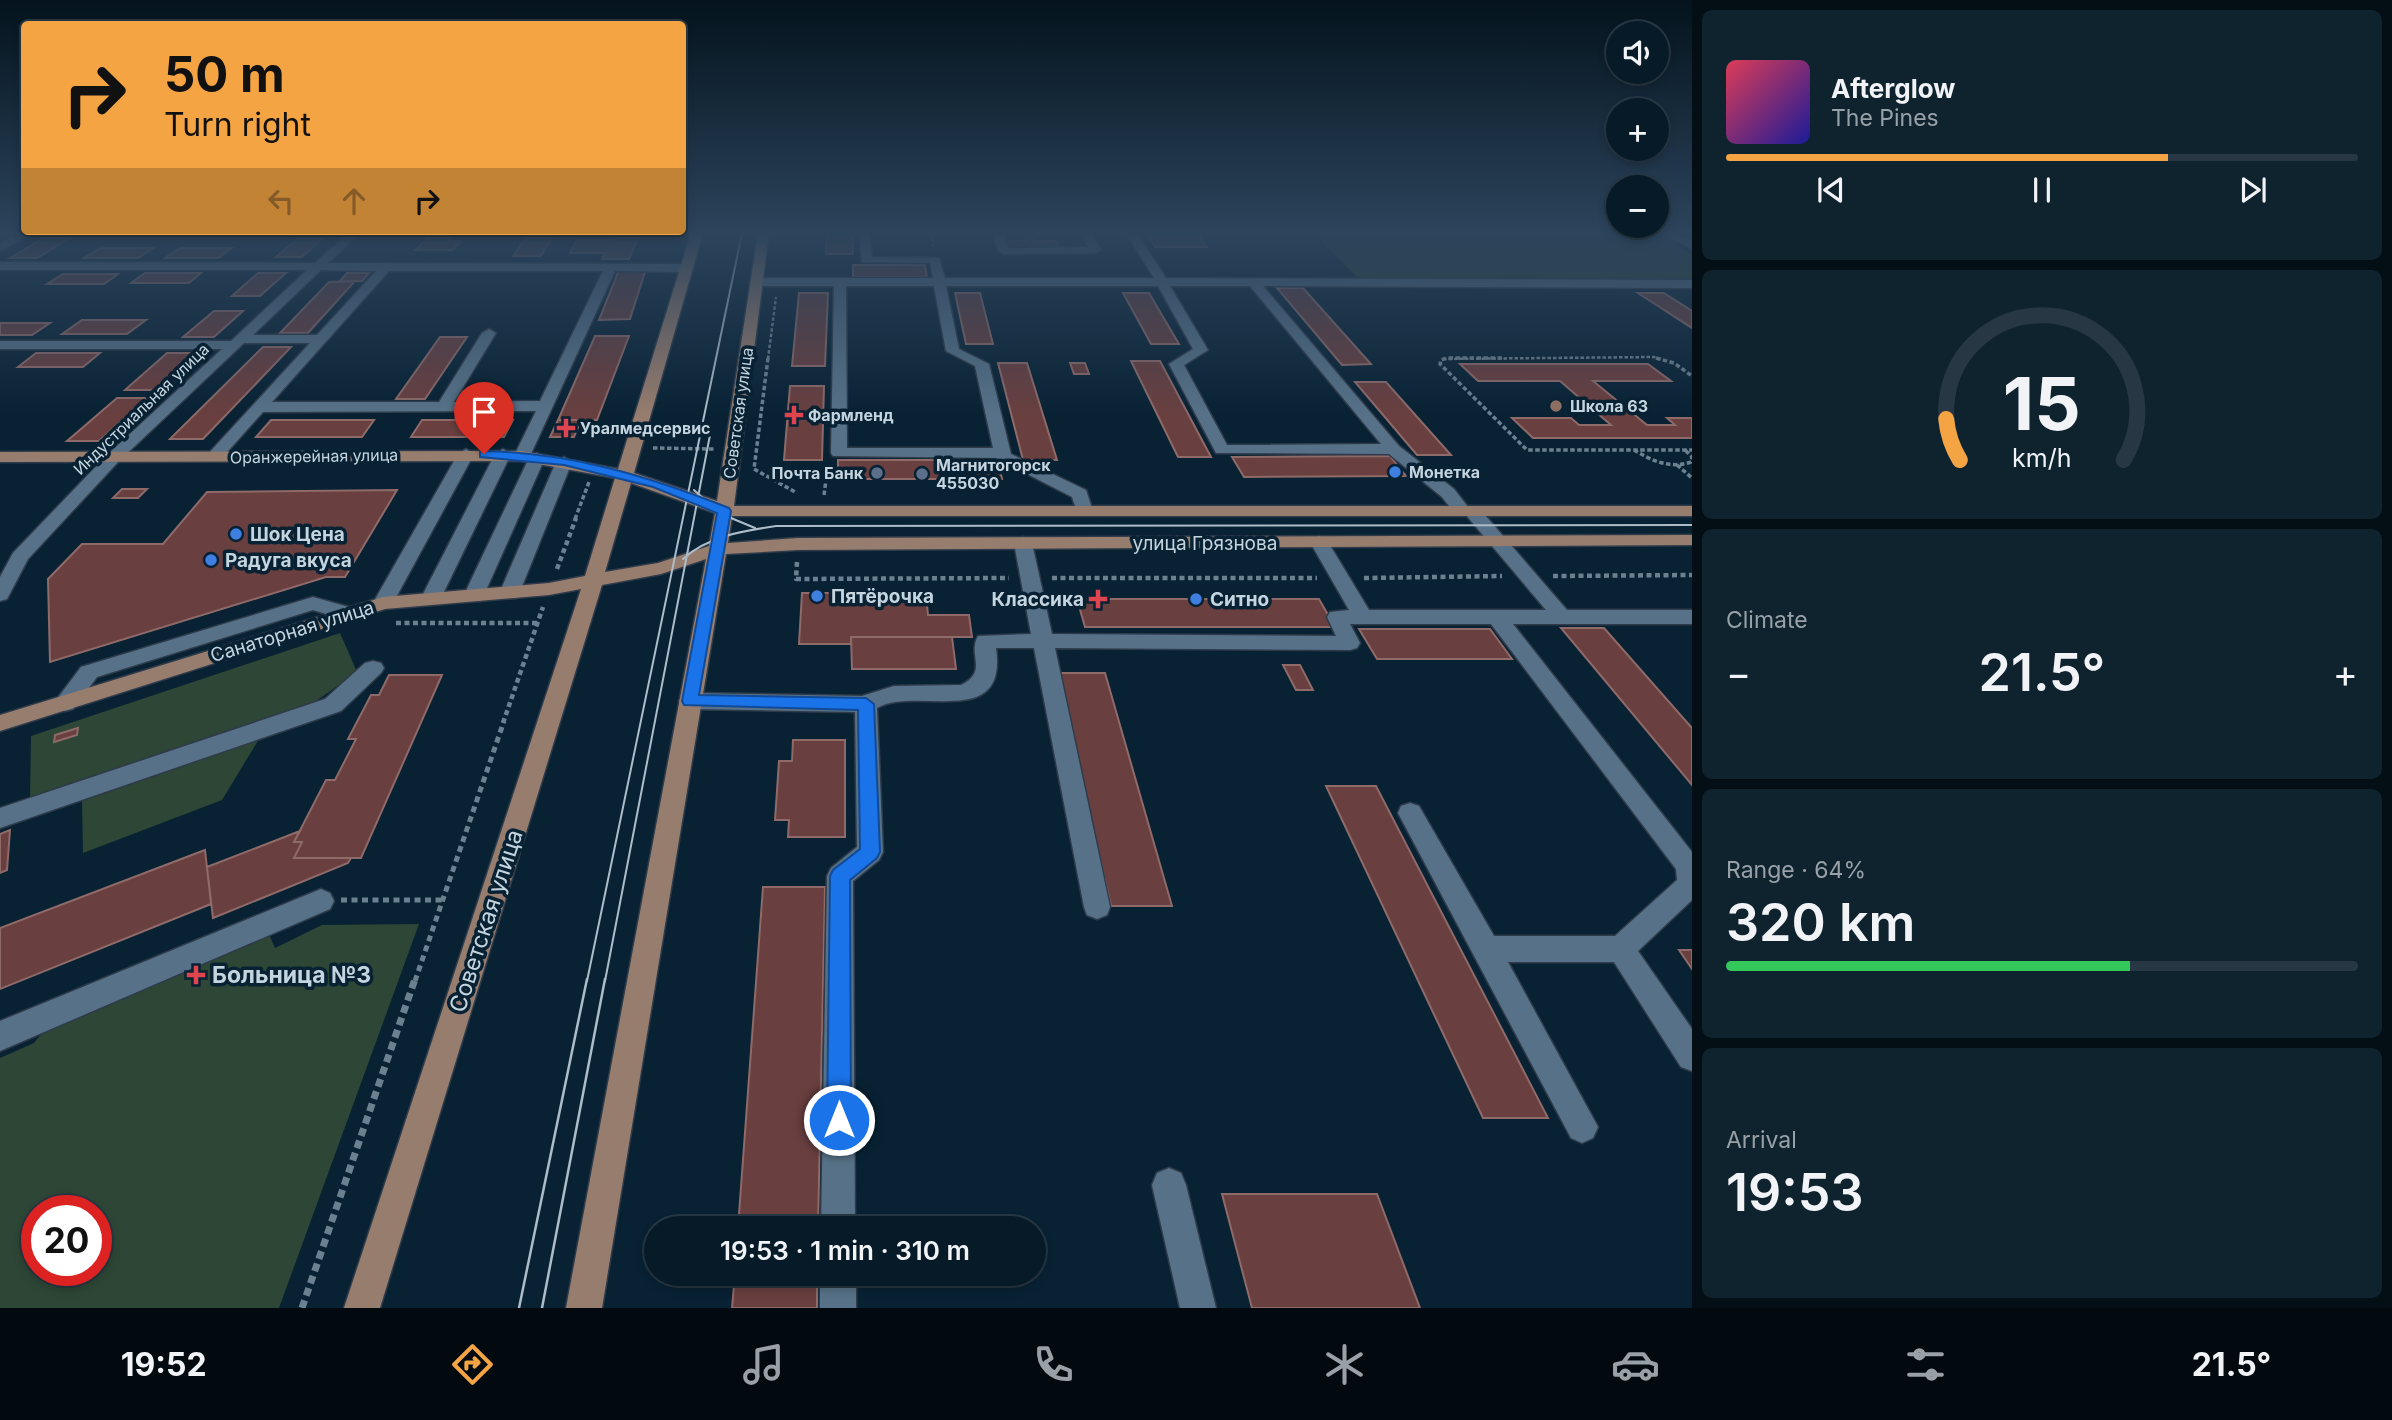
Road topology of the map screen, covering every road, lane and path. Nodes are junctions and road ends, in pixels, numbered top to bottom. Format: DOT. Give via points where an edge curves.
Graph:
graph roads {
  1 [pos="288,294"];
  2 [pos="362,294"];
  3 [pos="599,294"];
  4 [pos="678,294"];
  5 [pos="754,294"];
  6 [pos="776,294"];
  7 [pos="841,294"];
  8 [pos="941,294"];
  9 [pos="1169,294"];
  10 [pos="1263,294"];
  11 [pos="489,333"];
  12 [pos="321,339"];
  13 [pos="236,342"];
  14 [pos="0,345"];
  15 [pos="1692,376"];
  16 [pos="547,405"];
  17 [pos="444,406"];
  18 [pos="260,407"];
  19 [pos="649,449"];
  20 [pos="715,449"];
  21 [pos="1394,449"];
  22 [pos="1634,450"];
  23 [pos="1685,450"];
  24 [pos="1692,450"];
  25 [pos="839,453"];
  26 [pos="1003,453"];
  27 [pos="466,454"];
  28 [pos="502,454"];
  29 [pos="530,456"];
  30 [pos="0,457"];
  31 [pos="214,457"];
  32 [pos="113,458"];
  33 [pos="564,461"];
  34 [pos="1677,465"];
  35 [pos="594,469"];
  36 [pos="625,477"];
  37 [pos="1692,478"];
  38 [pos="824,495"];
  39 [pos="800,496"];
  40 [pos="724,511"];
  41 [pos="1084,511"];
  42 [pos="1467,511"];
  43 [pos="1692,511"];
  44 [pos="1692,540"];
  45 [pos="1497,541"];
  46 [pos="1319,542"];
  47 [pos="1023,543"];
  48 [pos="719,549"];
  49 [pos="593,581"];
  50 [pos="549,589"];
  51 [pos="509,594"];
  52 [pos="0,596"];
  53 [pos="473,597"];
  54 [pos="430,600"];
  55 [pos="365,609"];
  56 [pos="1363,617"];
  57 [pos="1497,617"];
  58 [pos="1562,617"];
  59 [pos="1692,617"];
  60 [pos="538,623"];
  61 [pos="1043,641"];
  62 [pos="373,668"];
  63 [pos="690,701"];
  64 [pos="866,704"];
  65 [pos="0,723"];
  66 [pos="1410,813"];
  67 [pos="0,818"];
  68 [pos="1692,884"];
  69 [pos="442,900"];
  70 [pos="321,901"];
  71 [pos="1097,907"];
  72 [pos="1486,949"];
  73 [pos="1621,949"];
  74 [pos="0,1036"];
  75 [pos="1692,1056"];
  76 [pos="1582,1127"];
  77 [pos="1169,1185"];
  78 [pos="838,1216"];
  79 [pos="838,1286"];
  80 [pos="302,1308"];
  81 [pos="362,1308"];
  82 [pos="584,1308"];
  83 [pos="838,1308"];
  84 [pos="1198,1308"];
  1 -- 13 [label="street, Индустриальная улица"];
  2 -- 12 [label="street"];
  3 -- 16 [label="street"];
  4 -- 36 [label="main road"];
  5 -- 40 [label="main road, Советская улица"];
  6 -- 39 [label="path" via="754,469"];
  7 -- 25 [label="street"];
  8 -- 26 [label="street" via="953,351 982,364"];
  9 -- 21 [label="street" via="1201,350 1176,364 1222,450"];
  10 -- 21 [label="street"];
  11 -- 17 [label="street"];
  12 -- 13 [label="street"];
  12 -- 18 [label="street"];
  13 -- 14 [label="street"];
  13 -- 32 [label="street, Индустриальная улица"];
  15 -- 22 [label="path" via="1674,363 1654,357 1441,360 1527,450"];
  16 -- 17 [label="street"];
  16 -- 29 [label="street"];
  17 -- 18 [label="street"];
  18 -- 31 [label="street"];
  19 -- 20 [label="path"];
  21 -- 42 [label="street"];
  22 -- 23 [label="path"];
  22 -- 34 [label="path" via="1654,461"];
  23 -- 24 [label="path"];
  23 -- 34 [label="path" via="1691,461"];
  25 -- 26 [label="street"];
  25 -- 38 [label="path" via="829,460"];
  26 -- 41 [label="street" via="1080,494"];
  27 -- 28 [label="main road, Оранжерейная улица"];
  27 -- 31 [label="main road, Оранжерейная улица"];
  27 -- 55 [label="street"];
  28 -- 29 [label="main road, Оранжерейная улица"];
  28 -- 54 [label="street"];
  29 -- 33 [label="main road, Оранжерейная улица"];
  29 -- 53 [label="street"];
  30 -- 32 [label="main road, Оранжерейная улица"];
  31 -- 32 [label="main road, Оранжерейная улица"];
  32 -- 52 [label="street, Индустриальная улица" via="20,557"];
  33 -- 35 [label="main road, Оранжерейная улица"];
  33 -- 51 [label="street"];
  34 -- 37 [label="path"];
  35 -- 36 [label="main road, Оранжерейная улица"];
  35 -- 50 [label="path"];
  36 -- 40 [label="main road" via="686,493"];
  36 -- 49 [label="main road, Советская улица"];
  40 -- 41 [label="main road, улица Грязнова"];
  40 -- 48 [label="main road, Советская улица"];
  41 -- 42 [label="main road, улица Грязнова"];
  42 -- 43 [label="main road, улица Грязнова"];
  42 -- 45 [label="street"];
  44 -- 45 [label="main road, улица Грязнова"];
  45 -- 46 [label="main road, улица Грязнова"];
  45 -- 58 [label="street"];
  46 -- 47 [label="main road, улица Грязнова"];
  46 -- 56 [label="street"];
  47 -- 48 [label="main road, улица Грязнова"];
  47 -- 61 [label="street"];
  48 -- 49 [label="main road, улица Грязнова" via="661,568"];
  48 -- 63 [label="main road"];
  49 -- 50 [label="main road, Санаторная улица"];
  49 -- 81 [label="main road, Советская улица"];
  50 -- 51 [label="main road, Санаторная улица"];
  50 -- 60 [label="path"];
  51 -- 53 [label="main road, Санаторная улица"];
  53 -- 54 [label="main road, Санаторная улица"];
  54 -- 55 [label="main road, Санаторная улица"];
  55 -- 60 [label="path" via="363,623"];
  55 -- 65 [label="main road, Санаторная улица"];
  56 -- 57 [label="street"];
  56 -- 61 [label="street" via="1337,617 1350,643"];
  57 -- 58 [label="street"];
  57 -- 68 [label="street" via="1688,866"];
  58 -- 59 [label="street"];
  60 -- 69 [label="path"];
  61 -- 64 [label="street" via="985,641 987,674 979,685 962,694 880,694"];
  61 -- 71 [label="street"];
  62 -- 67 [label="street" via="333,705"];
  63 -- 64 [label="street"];
  63 -- 82 [label="main road"];
  64 -- 78 [label="street" via="870,852 840,876"];
  66 -- 72 [label="street"];
  68 -- 73 [label="street"];
  69 -- 70 [label="path"];
  69 -- 80 [label="path"];
  70 -- 74 [label="street"];
  72 -- 73 [label="street"];
  72 -- 76 [label="street"];
  73 -- 75 [label="street"];
  77 -- 84 [label="street"];
  79 -- 83 [label="street"];
}
